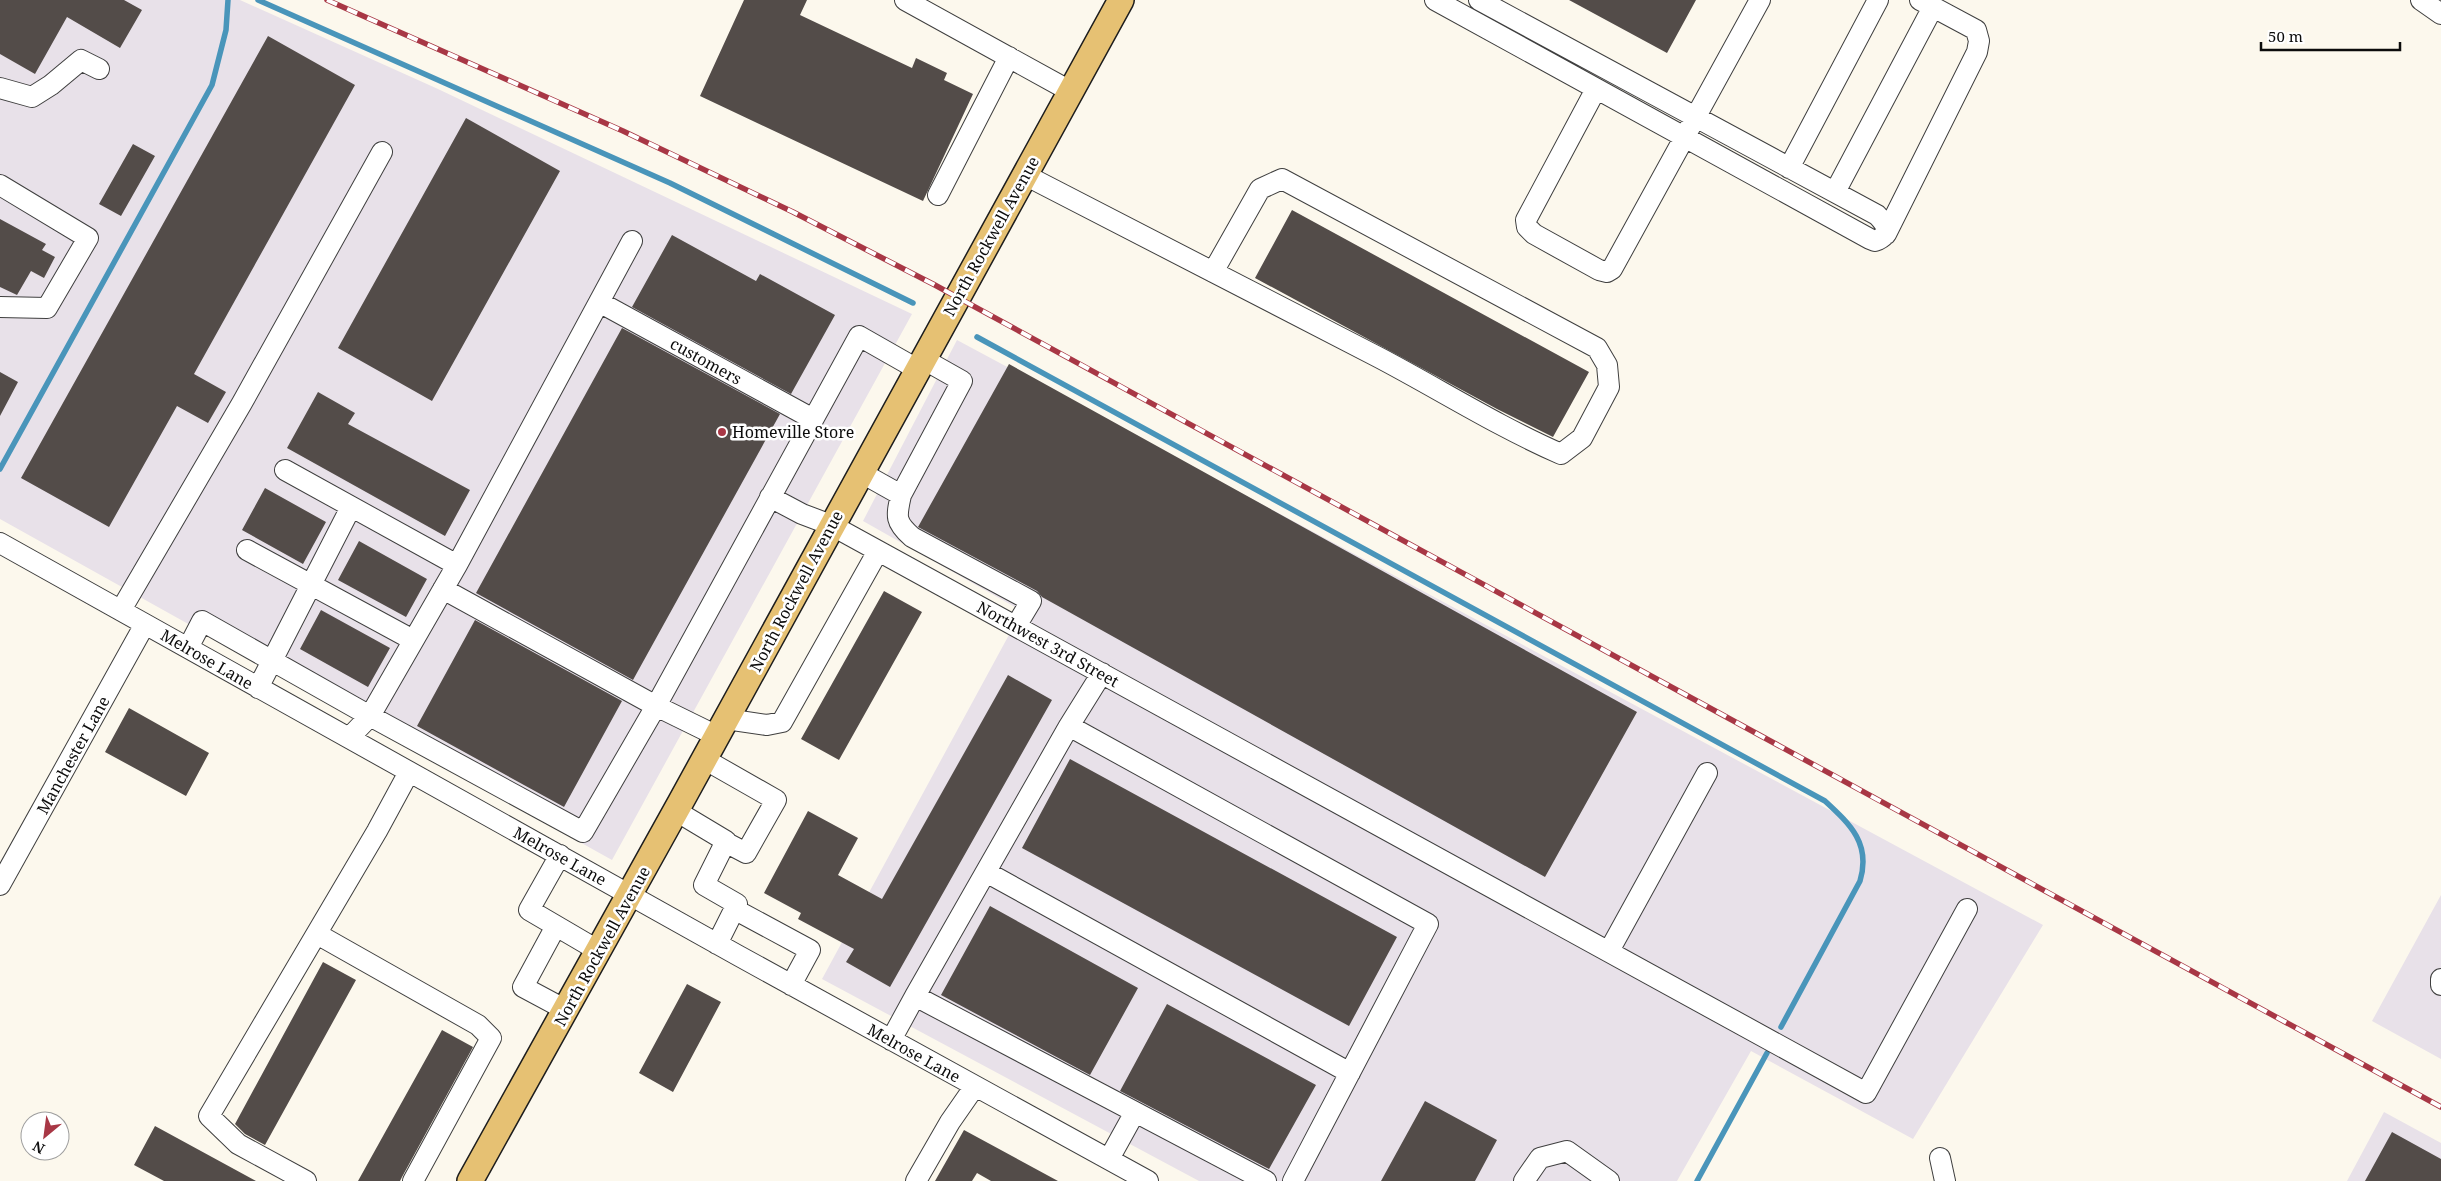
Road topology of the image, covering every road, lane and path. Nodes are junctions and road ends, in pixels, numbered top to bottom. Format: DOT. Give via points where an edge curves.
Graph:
graph roads {
  1 [pos="905,0"];
  2 [pos="1121,0"];
  3 [pos="1435,0"];
  4 [pos="1479,0"];
  5 [pos="1760,0"];
  6 [pos="1878,0"];
  7 [pos="2421,0"];
  8 [pos="1927,4"];
  9 [pos="2441,14"];
  10 [pos="1516,20"];
  11 [pos="1506,39"];
  12 [pos="1009,57"];
  13 [pos="99,69"];
  14 [pos="0,88"];
  15 [pos="1596,89"];
  16 [pos="1070,92"];
  17 [pos="1694,117"];
  18 [pos="1684,136"];
  19 [pos="382,152"];
  20 [pos="1789,168"];
  21 [pos="1025,175"];
  22 [pos="0,185"];
  23 [pos="1835,192"];
  24 [pos="938,194"];
  25 [pos="1886,234"];
  26 [pos="632,240"];
  27 [pos="1213,272"];
  28 [pos="599,302"];
  29 [pos="0,307"];
  30 [pos="920,364"];
  31 [pos="813,419"];
  32 [pos="285,470"];
  33 [pos="860,472"];
  34 [pos="901,495"];
  35 [pos="770,497"];
  36 [pos="352,507"];
  37 [pos="831,525"];
  38 [pos="0,543"];
  39 [pos="247,550"];
  40 [pos="878,551"];
  41 [pos="457,565"];
  42 [pos="312,585"];
  43 [pos="443,588"];
  44 [pos="120,610"];
  45 [pos="145,624"];
  46 [pos="1016,626"];
  47 [pos="414,640"];
  48 [pos="188,648"];
  49 [pos="273,659"];
  50 [pos="1102,673"];
  51 [pos="258,688"];
  52 [pos="656,706"];
  53 [pos="370,716"];
  54 [pos="1069,726"];
  55 [pos="721,728"];
  56 [pos="349,738"];
  57 [pos="704,759"];
  58 [pos="409,772"];
  59 [pos="1707,773"];
  60 [pos="520,796"];
  61 [pos="676,811"];
  62 [pos="504,825"];
  63 [pos="583,832"];
  64 [pos="726,842"];
  65 [pos="566,859"];
  66 [pos="986,872"];
  67 [pos="0,886"];
  68 [pos="630,895"];
  69 [pos="734,909"];
  70 [pos="1967,909"];
  71 [pos="556,926"];
  72 [pos="317,934"];
  73 [pos="717,944"];
  74 [pos="599,951"];
  75 [pos="1609,952"];
  76 [pos="2441,979"];
  77 [pos="792,985"];
  78 [pos="2441,985"];
  79 [pos="915,996"];
  80 [pos="566,1010"];
  81 [pos="891,1040"];
  82 [pos="1350,1073"];
  83 [pos="975,1086"];
  84 [pos="1135,1112"];
  85 [pos="1940,1158"];
  86 [pos="1109,1159"];
  87 [pos="1144,1180"];
  88 [pos="306,1181"];
  89 [pos="413,1181"];
  90 [pos="470,1181"];
  91 [pos="916,1181"];
  92 [pos="1266,1181"];
  93 [pos="1293,1181"];
  94 [pos="1524,1181"];
  95 [pos="1609,1181"];
  96 [pos="1945,1181"];
  1 -- 12 [label="street"];
  2 -- 16 [label="main road, North Rockwell Avenue"];
  3 -- 11 [label="street"];
  4 -- 10 [label="street"];
  5 -- 17 [label="street"];
  6 -- 20 [label="street"];
  7 -- 9 [label="street"];
  8 -- 23 [label="street"];
  8 -- 25 [label="street" via="1976,30 1978,52"];
  10 -- 11 [label="street"];
  10 -- 17 [label="street"];
  11 -- 15 [label="street"];
  12 -- 16 [label="street"];
  12 -- 24 [label="street"];
  13 -- 14 [label="street" via="81,60 32,97"];
  15 -- 18 [label="street"];
  15 -- 18 [label="street" via="1526,220 1527,227 1534,234 1599,270 1607,272 1612,269"];
  16 -- 21 [label="main road, North Rockwell Avenue"];
  17 -- 18 [label="street"];
  17 -- 20 [label="street"];
  18 -- 25 [label="street" via="1870,240 1884,238"];
  19 -- 44 [label="street" via="242,403"];
  20 -- 23 [label="street"];
  21 -- 27 [label="street"];
  21 -- 30 [label="main road, North Rockwell Avenue"];
  22 -- 29 [label="street" via="88,238 47,308"];
  23 -- 25 [label="street" via="1877,215 1884,222"];
  26 -- 28 [label="street"];
  27 -- 27 [label="street" via="1380,358 1518,435 1561,454 1582,438 1609,387 1607,364 1597,348 1282,179 1260,189"];
  28 -- 31 [label="street, customers"];
  28 -- 41 [label="street"];
  30 -- 31 [label="street" via="859,336"];
  30 -- 33 [label="main road, North Rockwell Avenue"];
  30 -- 34 [label="street" via="962,381"];
  31 -- 35 [label="street"];
  32 -- 36 [label="street"];
  33 -- 34 [label="street"];
  33 -- 37 [label="main road, North Rockwell Avenue"];
  34 -- 46 [label="street" via="897,516 900,527 912,537 1031,601"];
  35 -- 37 [label="street, Northwest 3rd Street"];
  35 -- 52 [label="street"];
  36 -- 41 [label="street"];
  36 -- 42 [label="street"];
  37 -- 40 [label="street, Northwest 3rd Street"];
  37 -- 55 [label="main road, North Rockwell Avenue"];
  38 -- 44 [label="street, Melrose Lane"];
  39 -- 42 [label="street"];
  40 -- 46 [label="street, Northwest 3rd Street"];
  40 -- 55 [label="street" via="782,722"];
  41 -- 43 [label="street"];
  42 -- 47 [label="street"];
  42 -- 49 [label="street"];
  43 -- 47 [label="street"];
  43 -- 52 [label="street"];
  44 -- 45 [label="street, Melrose Lane"];
  45 -- 48 [label="street, Melrose Lane"];
  45 -- 67 [label="street, Manchester Lane"];
  46 -- 50 [label="street, Northwest 3rd Street"];
  47 -- 53 [label="street"];
  48 -- 49 [label="street" via="202,621"];
  48 -- 51 [label="street, Melrose Lane"];
  49 -- 51 [label="street"];
  49 -- 53 [label="street"];
  50 -- 54 [label="street"];
  50 -- 75 [label="street, Northwest 3rd Street"];
  51 -- 56 [label="street, Melrose Lane"];
  52 -- 55 [label="street"];
  52 -- 63 [label="street"];
  53 -- 56 [label="street"];
  53 -- 60 [label="street"];
  54 -- 66 [label="street"];
  54 -- 82 [label="street" via="1428,924"];
  55 -- 57 [label="main road, North Rockwell Avenue"];
  56 -- 58 [label="street, Melrose Lane"];
  57 -- 61 [label="main road, North Rockwell Avenue"];
  57 -- 64 [label="street" via="776,800 746,853"];
  58 -- 62 [label="street, Melrose Lane"];
  58 -- 72 [label="street"];
  59 -- 75 [label="street"];
  60 -- 62 [label="street"];
  60 -- 63 [label="street"];
  61 -- 64 [label="street"];
  61 -- 68 [label="main road, North Rockwell Avenue"];
  62 -- 65 [label="street, Melrose Lane"];
  63 -- 65 [label="street"];
  64 -- 69 [label="street" via="704,885 737,904"];
  65 -- 68 [label="street, Melrose Lane"];
  65 -- 71 [label="street" via="529,910"];
  66 -- 79 [label="street"];
  66 -- 82 [label="street"];
  68 -- 73 [label="street, Melrose Lane"];
  68 -- 74 [label="main road, North Rockwell Avenue"];
  69 -- 73 [label="street"];
  69 -- 77 [label="street" via="810,950"];
  70 -- 75 [label="street, Northwest 3rd Street" via="1866,1093"];
  71 -- 74 [label="street"];
  71 -- 80 [label="street" via="523,987"];
  72 -- 88 [label="street" via="209,1116 238,1144"];
  72 -- 89 [label="street" via="478,1025 491,1038"];
  73 -- 77 [label="street, Melrose Lane"];
  74 -- 80 [label="main road, North Rockwell Avenue"];
  76 -- 78 [label="street"];
  77 -- 81 [label="street, Melrose Lane"];
  79 -- 81 [label="street"];
  79 -- 84 [label="street"];
  80 -- 90 [label="main road, North Rockwell Avenue"];
  81 -- 83 [label="street, Melrose Lane"];
  82 -- 93 [label="street"];
  83 -- 86 [label="street, Melrose Lane"];
  83 -- 91 [label="street"];
  84 -- 86 [label="street"];
  84 -- 92 [label="street"];
  85 -- 96 [label="street"];
  86 -- 87 [label="street, Melrose Lane"];
  94 -- 95 [label="street" via="1540,1158 1567,1151"];
}
